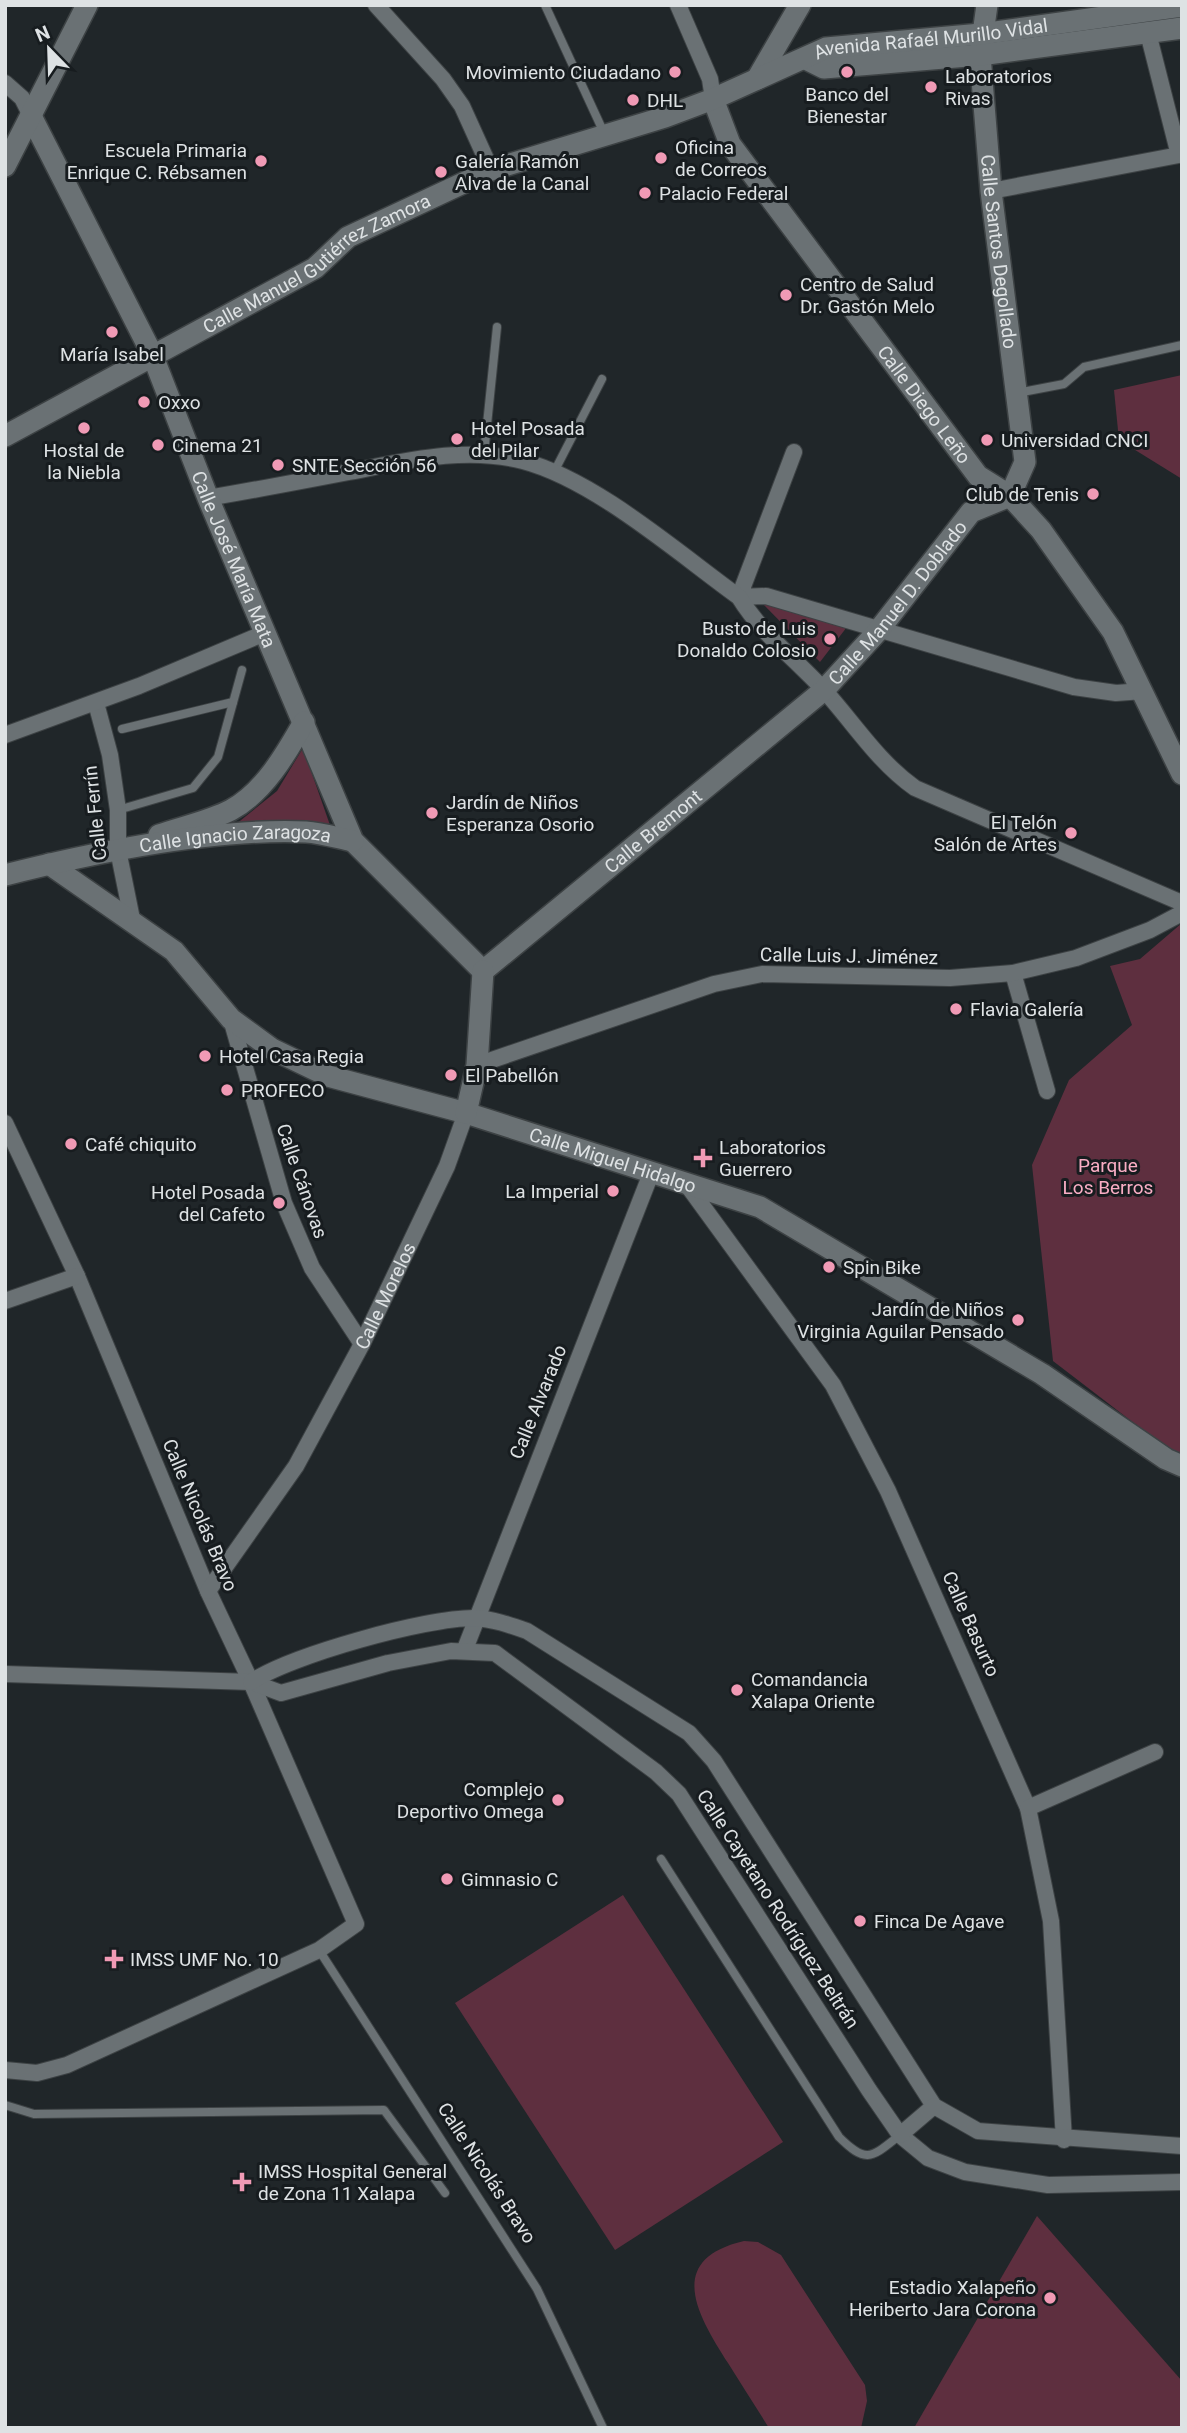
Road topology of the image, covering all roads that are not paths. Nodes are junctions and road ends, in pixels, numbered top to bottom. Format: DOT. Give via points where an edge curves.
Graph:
graph roads {
  1 [pos="87,5"];
  2 [pos="376,5"];
  3 [pos="545,5"];
  4 [pos="678,5"];
  5 [pos="800,5"];
  6 [pos="988,5"];
  7 [pos="1182,6"];
  8 [pos="1182,28"];
  9 [pos="1148,33"];
  10 [pos="980,44"];
  11 [pos="757,79"];
  12 [pos="5,83"];
  13 [pos="713,99"];
  14 [pos="31,116"];
  15 [pos="604,134"];
  16 [pos="5,166"];
  17 [pos="491,170"];
  18 [pos="991,191"];
  19 [pos="498,327"];
  20 [pos="1182,345"];
  21 [pos="152,354"];
  22 [pos="602,379"];
  23 [pos="1017,393"];
  24 [pos="5,436"];
  25 [pos="794,452"];
  26 [pos="484,454"];
  27 [pos="554,472"];
  28 [pos="1010,496"];
  29 [pos="208,498"];
  30 [pos="739,597"];
  31 [pos="878,631"];
  32 [pos="265,633"];
  33 [pos="242,670"];
  34 [pos="824,690"];
  35 [pos="1143,691"];
  36 [pos="233,702"];
  37 [pos="96,703"];
  38 [pos="303,722"];
  39 [pos="122,729"];
  40 [pos="5,735"];
  41 [pos="1182,774"];
  42 [pos="118,810"];
  43 [pos="353,841"];
  44 [pos="118,850"];
  45 [pos="49,864"];
  46 [pos="5,875"];
  47 [pos="1182,903"];
  48 [pos="1182,913"];
  49 [pos="132,919"];
  50 [pos="483,971"];
  51 [pos="1013,973"];
  52 [pos="231,1019"];
  53 [pos="477,1065"];
  54 [pos="1047,1091"];
  55 [pos="466,1114"];
  56 [pos="5,1123"];
  57 [pos="652,1171"];
  58 [pos="685,1182"];
  59 [pos="77,1276"];
  60 [pos="5,1301"];
  61 [pos="362,1344"];
  62 [pos="1182,1466"];
  63 [pos="208,1591"];
  64 [pos="475,1618"];
  65 [pos="465,1649"];
  66 [pos="5,1674"];
  67 [pos="251,1682"];
  68 [pos="1155,1752"];
  69 [pos="1028,1808"];
  70 [pos="661,1859"];
  71 [pos="318,1950"];
  72 [pos="5,2070"];
  73 [pos="5,2105"];
  74 [pos="934,2106"];
  75 [pos="901,2135"];
  76 [pos="1064,2140"];
  77 [pos="1182,2146"];
  78 [pos="1182,2182"];
  79 [pos="445,2193"];
  80 [pos="603,2428"];
  1 -- 14 [label="main road"];
  2 -- 17 [label="street" via="462,106"];
  3 -- 15 [label="lane"];
  4 -- 13 [label="street" via="710,79"];
  5 -- 11 [label="main road"];
  6 -- 10 [label="main road, Calle Santos Degollado"];
  7 -- 10 [label="main road, Avenida Rafaél Murillo Vidal"];
  8 -- 9 [label="main road, Avenida Rafaél Murillo Vidal"];
  9 -- 10 [label="main road, Avenida Rafaél Murillo Vidal"];
  9 -- 18 [label="street" via="1179,155"];
  10 -- 11 [label="main road, Avenida Rafaél Murillo Vidal" via="824,68 806,58"];
  10 -- 18 [label="main road, Calle Santos Degollado"];
  11 -- 13 [label="main road, Calle Manuel Gutiérrez Zamora"];
  12 -- 14 [label="street" via="22,98"];
  13 -- 15 [label="main road, Calle Manuel Gutiérrez Zamora"];
  13 -- 28 [label="main road, Calle Diego Leño" via="719,123 738,156 978,476"];
  14 -- 16 [label="main road"];
  14 -- 21 [label="main road, Calle José María Mata"];
  15 -- 17 [label="main road, Calle Manuel Gutiérrez Zamora"];
  17 -- 21 [label="main road, Calle Manuel Gutiérrez Zamora" via="348,237 315,268"];
  18 -- 23 [label="main road, Calle Santos Degollado"];
  19 -- 26 [label="lane"];
  20 -- 23 [label="lane" via="1084,367 1064,384"];
  21 -- 24 [label="main road, Calle Manuel Gutiérrez Zamora"];
  21 -- 29 [label="main road, Calle José María Mata"];
  22 -- 27 [label="lane"];
  23 -- 28 [label="main road, Calle Santos Degollado" via="1025,462"];
  25 -- 30 [label="street"];
  26 -- 27 [label="street"];
  26 -- 29 [label="street" via="428,457"];
  27 -- 30 [label="street" via="605,501"];
  28 -- 31 [label="main road, Calle Manuel D. Doblado" via="971,512"];
  28 -- 35 [label="main road, Calle Diego Leño" via="1041,530 1113,632"];
  29 -- 32 [label="main road, Calle José María Mata"];
  30 -- 31 [label="street" via="766,596"];
  30 -- 34 [label="street" via="752,619"];
  31 -- 34 [label="main road, Calle Manuel D. Doblado"];
  31 -- 35 [label="street" via="1074,687 1115,693"];
  32 -- 37 [label="street"];
  32 -- 38 [label="main road, Calle José María Mata"];
  33 -- 36 [label="lane"];
  34 -- 47 [label="street" via="890,770 915,788"];
  34 -- 50 [label="main road, Calle Bremont"];
  35 -- 41 [label="main road, Calle Diego Leño"];
  36 -- 39 [label="lane"];
  36 -- 42 [label="lane" via="218,757 193,788"];
  37 -- 40 [label="street"];
  37 -- 42 [label="street, Calle Ferrín"];
  38 -- 43 [label="main road, Calle José María Mata"];
  38 -- 44 [label="main road, Calle Ignacio Zaragoza" via="263,784 232,810"];
  42 -- 44 [label="street, Calle Ferrín"];
  43 -- 44 [label="main road, Calle Ignacio Zaragoza" via="309,832 258,832"];
  43 -- 50 [label="main road, Calle José María Mata"];
  44 -- 45 [label="main road, Calle Ignacio Zaragoza"];
  44 -- 49 [label="street, Calle Ferrín"];
  45 -- 46 [label="main road, Calle Ignacio Zaragoza"];
  45 -- 49 [label="main road, Calle Miguel Hidalgo"];
  48 -- 51 [label="street, Calle Luis J. Jiménez" via="1076,958"];
  49 -- 52 [label="main road, Calle Miguel Hidalgo" via="174,951"];
  50 -- 53 [label="main road, Calle Morelos"];
  51 -- 53 [label="street, Calle Luis J. Jiménez" via="950,978 762,974 714,984"];
  51 -- 54 [label="street"];
  52 -- 55 [label="main road, Calle Miguel Hidalgo" via="272,1049 328,1076"];
  52 -- 61 [label="street, Calle Cánovas" via="284,1203 312,1268"];
  53 -- 55 [label="main road, Calle Morelos"];
  55 -- 57 [label="main road, Calle Miguel Hidalgo"];
  55 -- 61 [label="street, Calle Morelos" via="447,1166"];
  56 -- 59 [label="street, Calle Nicolás Bravo"];
  57 -- 58 [label="main road, Calle Miguel Hidalgo"];
  57 -- 64 [label="street, Calle Alvarado"];
  58 -- 62 [label="main road, Calle Miguel Hidalgo" via="760,1207 1042,1374"];
  58 -- 69 [label="street, Calle Basurto" via="833,1385 888,1491"];
  59 -- 60 [label="street"];
  59 -- 63 [label="street, Calle Nicolás Bravo"];
  61 -- 63 [label="street, Calle Morelos" via="296,1466"];
  63 -- 67 [label="street, Calle Nicolás Bravo"];
  64 -- 65 [label="street, Calle Alvarado"];
  64 -- 67 [label="street, Calle Cayetano Rodríguez Beltrán" via="380,1635 272,1668"];
  64 -- 74 [label="street, Calle Cayetano Rodríguez Beltrán" via="527,1631 689,1733 713,1760"];
  65 -- 67 [label="street, Calle Cayetano Rodríguez Beltrán" via="388,1662 281,1693"];
  65 -- 75 [label="street, Calle Cayetano Rodríguez Beltrán" via="495,1653 679,1794"];
  66 -- 67 [label="street, Calle Cayetano Rodríguez Beltrán"];
  67 -- 71 [label="street, Calle Nicolás Bravo" via="356,1924"];
  68 -- 69 [label="street"];
  69 -- 76 [label="street, Calle Basurto" via="1051,1921"];
  70 -- 75 [label="lane" via="839,2137 856,2154 866,2156"];
  71 -- 72 [label="street" via="67,2065 37,2073"];
  71 -- 80 [label="lane, Calle Nicolás Bravo" via="537,2289"];
  73 -- 79 [label="lane" via="34,2114 384,2110"];
  74 -- 75 [label="street"];
  74 -- 76 [label="street, Calle Cayetano Rodríguez Beltrán" via="978,2131"];
  75 -- 78 [label="street, Calle Cayetano Rodríguez Beltrán" via="928,2158 965,2172 1048,2185"];
  76 -- 77 [label="street, Calle Cayetano Rodríguez Beltrán"];
}
